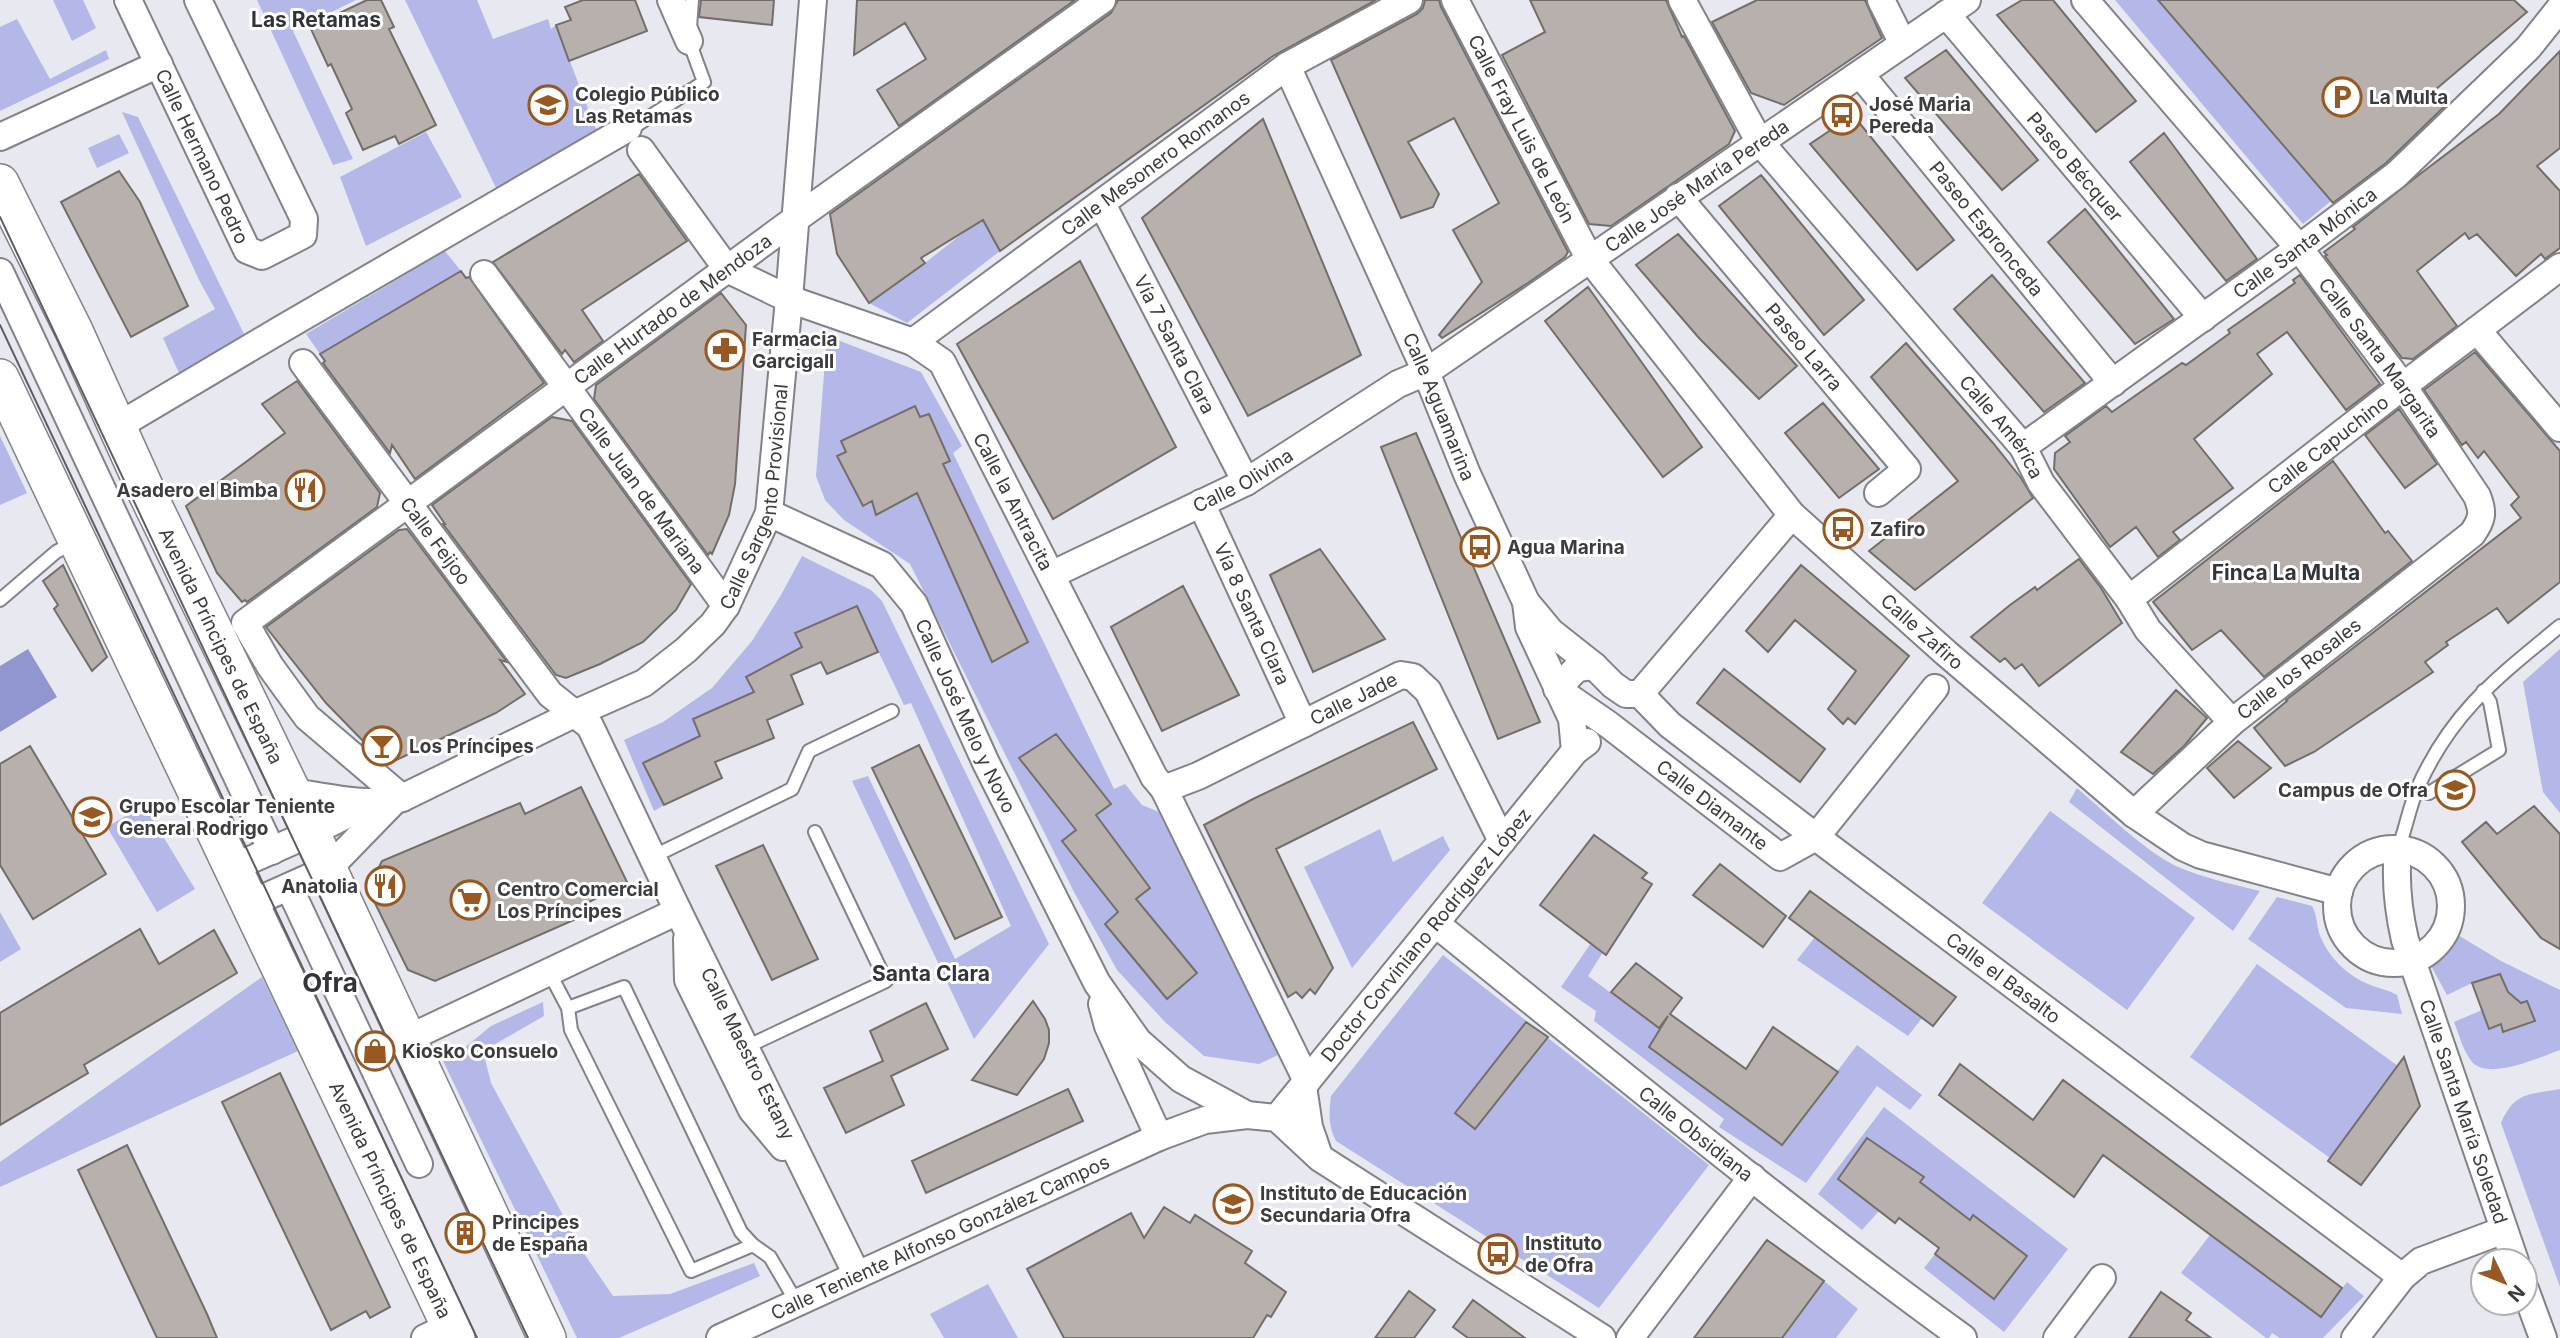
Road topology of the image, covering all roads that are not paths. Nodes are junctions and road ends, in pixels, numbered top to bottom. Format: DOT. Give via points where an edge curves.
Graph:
graph roads {
  1 [pos="128,0"];
  2 [pos="198,0"];
  3 [pos="671,0"];
  4 [pos="692,0"];
  5 [pos="813,0"];
  6 [pos="1102,0"];
  7 [pos="1409,0"];
  8 [pos="1455,0"];
  9 [pos="1682,0"];
  10 [pos="1881,0"];
  11 [pos="2085,0"];
  12 [pos="1956,7"];
  13 [pos="2560,8"];
  14 [pos="689,41"];
  15 [pos="1903,44"];
  16 [pos="159,64"];
  17 [pos="1287,66"];
  18 [pos="1860,74"];
  19 [pos="0,138"];
  20 [pos="634,139"];
  21 [pos="1759,141"];
  22 [pos="0,183"];
  23 [pos="1678,197"];
  24 [pos="1102,204"];
  25 [pos="794,220"];
  26 [pos="2299,248"];
  27 [pos="1589,258"];
  28 [pos="2560,267"];
  29 [pos="727,269"];
  30 [pos="0,272"];
  31 [pos="484,274"];
  32 [pos="789,299"];
  33 [pos="2203,318"];
  34 [pos="2477,330"];
  35 [pos="913,342"];
  36 [pos="303,363"];
  37 [pos="1426,372"];
  38 [pos="0,378"];
  39 [pos="2113,383"];
  40 [pos="567,386"];
  41 [pos="2403,386"];
  42 [pos="118,426"];
  43 [pos="2560,428"];
  44 [pos="2023,447"];
  45 [pos="1246,482"];
  46 [pos="1878,493"];
  47 [pos="408,503"];
  48 [pos="1201,503"];
  49 [pos="769,513"];
  50 [pos="1792,515"];
  51 [pos="2472,534"];
  52 [pos="76,541"];
  53 [pos="1051,575"];
  54 [pos="2129,599"];
  55 [pos="0,600"];
  56 [pos="1526,602"];
  57 [pos="726,606"];
  58 [pos="2560,625"];
  59 [pos="1594,666"];
  60 [pos="1613,685"];
  61 [pos="1935,688"];
  62 [pos="1557,689"];
  63 [pos="2483,691"];
  64 [pos="1640,694"];
  65 [pos="892,711"];
  66 [pos="574,714"];
  67 [pos="2232,722"];
  68 [pos="1303,724"];
  69 [pos="1609,725"];
  70 [pos="1575,751"];
  71 [pos="1164,789"];
  72 [pos="2417,790"];
  73 [pos="292,793"];
  74 [pos="390,800"];
  75 [pos="2134,814"];
  76 [pos="815,832"];
  77 [pos="311,833"];
  78 [pos="1816,837"];
  79 [pos="1502,841"];
  80 [pos="2398,849"];
  81 [pos="272,851"];
  82 [pos="652,857"];
  83 [pos="232,868"];
  84 [pos="328,869"];
  85 [pos="289,887"];
  86 [pos="2339,892"];
  87 [pos="250,904"];
  88 [pos="682,920"];
  89 [pos="1436,924"];
  90 [pos="2413,960"];
  91 [pos="549,972"];
  92 [pos="1097,983"];
  93 [pos="568,1008"];
  94 [pos="407,1039"];
  95 [pos="735,1052"];
  96 [pos="1305,1084"];
  97 [pos="1247,1115"];
  98 [pos="1276,1118"];
  99 [pos="1159,1137"];
  100 [pos="1320,1158"];
  101 [pos="419,1164"];
  102 [pos="1752,1177"];
  103 [pos="2504,1230"];
  104 [pos="754,1245"];
  105 [pos="2510,1247"];
  106 [pos="857,1275"];
  107 [pos="2102,1278"];
  108 [pos="2402,1278"];
  109 [pos="797,1303"];
  110 [pos="2535,1317"];
  111 [pos="444,1334"];
  112 [pos="547,1338"];
  113 [pos="720,1338"];
  114 [pos="1602,1338"];
  115 [pos="1630,1338"];
  116 [pos="1963,1338"];
  117 [pos="2057,1338"];
  118 [pos="2355,1338"];
  119 [pos="2543,1338"];
  1 -- 16 [label="street, Calle Hermano Pedro"];
  2 -- 16 [label="street, Calle Hermano Pedro" via="304,219 303,235 262,256 247,250"];
  3 -- 14 [label="street"];
  4 -- 14 [label="lane"];
  5 -- 25 [label="street, Calle Sargento Provisional"];
  6 -- 25 [label="street, Calle Hurtado de Mendoza"];
  7 -- 17 [label="street, Calle Mesonero Romanos"];
  8 -- 27 [label="street, Calle Fray Luis de León"];
  9 -- 21 [label="street, Calle América"];
  10 -- 15 [label="street"];
  11 -- 26 [label="street, Calle Santa Margarita"];
  12 -- 15 [label="street, Calle José María Pereda"];
  12 -- 33 [label="street, Paseo Bécquer" via="2052,139"];
  13 -- 26 [label="street, Calle Santa Mónica" via="2528,48 2396,175"];
  14 -- 20 [label="lane" via="704,82"];
  15 -- 18 [label="street, Calle José María Pereda"];
  16 -- 19 [label="street"];
  17 -- 24 [label="street, Calle Mesonero Romanos"];
  17 -- 37 [label="street, Calle Aguamarina"];
  18 -- 21 [label="street, Calle José María Pereda"];
  18 -- 39 [label="street, Paseo Espronceda"];
  20 -- 29 [label="street"];
  20 -- 42 [label="street" via="280,330"];
  21 -- 23 [label="street, Calle José María Pereda"];
  21 -- 44 [label="street, Calle América"];
  22 -- 42 [label="main road, Avenida Príncipes de España"];
  23 -- 27 [label="street, Calle José María Pereda"];
  23 -- 46 [label="street, Paseo Larra" via="1907,469"];
  24 -- 35 [label="street, Calle Mesonero Romanos"];
  24 -- 45 [label="street, Vía 7 Santa Clara"];
  25 -- 29 [label="street, Calle Hurtado de Mendoza"];
  25 -- 32 [label="street, Calle Sargento Provisional"];
  26 -- 33 [label="street, Calle Santa Mónica"];
  26 -- 41 [label="street, Calle Santa Margarita"];
  27 -- 37 [label="street, Calle José María Pereda"];
  27 -- 50 [label="street, Calle Zafiro"];
  28 -- 34 [label="street, Calle Capuchino"];
  29 -- 32 [label="street, Calle la Antracita"];
  29 -- 40 [label="street, Calle Hurtado de Mendoza"];
  30 -- 81 [label="street, Avenida Príncipes de España"];
  31 -- 40 [label="street, Calle Juan de Mariana"];
  32 -- 35 [label="street, Calle la Antracita"];
  32 -- 49 [label="street, Calle Sargento Provisional"];
  33 -- 39 [label="street, Calle Santa Mónica"];
  34 -- 41 [label="street, Calle Capuchino"];
  34 -- 43 [label="street"];
  35 -- 53 [label="street, Calle la Antracita" via="942,362"];
  36 -- 47 [label="street, Calle Feijoo"];
  37 -- 45 [label="street, Calle Olivina" via="1398,384"];
  37 -- 56 [label="street, Calle Aguamarina"];
  38 -- 52 [label="main road, Avenida Príncipes de España"];
  39 -- 44 [label="street, Calle Santa Mónica"];
  40 -- 47 [label="street, Calle Hurtado de Mendoza"];
  40 -- 57 [label="street, Calle Juan de Mariana"];
  41 -- 51 [label="street, Calle Santa Margarita" via="2477,496 2483,510"];
  41 -- 54 [label="street, Calle Capuchino"];
  42 -- 73 [label="main road, Avenida Príncipes de España"];
  44 -- 54 [label="street, Calle América" via="2040,483"];
  45 -- 48 [label="street, Calle Olivina"];
  47 -- 66 [label="street, Calle Feijoo" via="550,694"];
  47 -- 74 [label="street, Calle Hurtado de Mendoza" via="245,622 307,718"];
  48 -- 53 [label="street, Calle Olivina"];
  48 -- 68 [label="street, Vía 8 Santa Clara"];
  49 -- 57 [label="street, Calle Sargento Provisional"];
  49 -- 92 [label="street, Calle José Melo y Novo" via="882,565 914,604 986,763"];
  50 -- 64 [label="street"];
  50 -- 75 [label="street, Calle Zafiro"];
  51 -- 67 [label="street, Calle los Rosales"];
  52 -- 55 [label="lane" via="56,552"];
  52 -- 83 [label="main road, Avenida Príncipes de España"];
  53 -- 71 [label="street, Calle la Antracita"];
  54 -- 67 [label="street, Calle América" via="2148,630"];
  56 -- 59 [label="street, Calle el Basalto" via="1551,632"];
  56 -- 62 [label="street, Calle Aguamarina" via="1529,627"];
  57 -- 66 [label="street, Calle Sargento Provisional" via="686,650 644,683"];
  58 -- 63 [label="lane, Calle Santa María Soledad"];
  59 -- 60 [label="street, Calle el Basalto"];
  59 -- 62 [label="street" via="1577,668"];
  60 -- 64 [label="street, Calle el Basalto" via="1626,694"];
  60 -- 69 [label="street" via="1615,712"];
  61 -- 78 [label="street, Calle Diamante"];
  62 -- 69 [label="street, Calle Diamante"];
  62 -- 70 [label="street, Calle Aguamarina" via="1572,719"];
  63 -- 72 [label="lane, Calle Santa María Soledad" via="2449,731"];
  63 -- 72 [label="lane" via="2490,702 2499,750 2429,793"];
  64 -- 78 [label="street, Calle el Basalto" via="1670,725"];
  65 -- 82 [label="lane" via="809,751 792,789"];
  66 -- 74 [label="street, Calle Sargento Provisional"];
  66 -- 82 [label="street, Calle Maestro Estany" via="590,726"];
  67 -- 75 [label="street, Calle los Rosales"];
  68 -- 71 [label="street, Calle Jade"];
  68 -- 79 [label="street, Calle Jade" via="1401,675 1413,677 1428,691"];
  69 -- 70 [label="street, Doctor Corviniano Rodríguez López"];
  69 -- 78 [label="street, Calle Diamante" via="1780,857"];
  70 -- 79 [label="street, Doctor Corviniano Rodríguez López"];
  71 -- 96 [label="street, Calle la Antracita"];
  72 -- 80 [label="lane, Calle Santa María Soledad"];
  73 -- 74 [label="street"];
  73 -- 77 [label="main road, Avenida Príncipes de España"];
  74 -- 77 [label="street, Calle Sargento Provisional"];
  74 -- 84 [label="street, Calle Sargento Provisional"];
  75 -- 86 [label="street, Calle Zafiro" via="2201,855"];
  76 -- 95 [label="lane" via="886,981"];
  77 -- 81 [label="street, Calle Sargento Provisional"];
  77 -- 84 [label="main road, Avenida Príncipes de España"];
  78 -- 108 [label="street, Calle el Basalto"];
  79 -- 89 [label="street, Doctor Corviniano Rodríguez López"];
  80 -- 86 [label="street" via="2377,851 2360,860"];
  80 -- 90 [label="street, Calle Santa María Soledad" via="2399,916"];
  80 -- 90 [label="street" via="2436,866 2451,895 2452,910 2440,941"];
  81 -- 83 [label="street, Calle Sargento Provisional"];
  82 -- 88 [label="street, Calle Maestro Estany"];
  83 -- 87 [label="main road, Avenida Príncipes de España"];
  84 -- 85 [label="street, Calle Sargento Provisional"];
  84 -- 94 [label="main road, Avenida Príncipes de España"];
  85 -- 87 [label="street, Calle Sargento Provisional"];
  85 -- 101 [label="street, Avenida Príncipes de España"];
  86 -- 90 [label="street" via="2338,918 2360,953 2379,962"];
  87 -- 111 [label="main road, Avenida Príncipes de España"];
  88 -- 91 [label="street"];
  88 -- 95 [label="street, Calle Maestro Estany"];
  89 -- 96 [label="street, Doctor Corviniano Rodríguez López"];
  89 -- 102 [label="street, Calle Obsidiana"];
  90 -- 103 [label="street, Calle Santa María Soledad"];
  91 -- 93 [label="lane"];
  91 -- 94 [label="street"];
  92 -- 97 [label="street" via="1138,1041 1181,1079"];
  92 -- 99 [label="street" via="1108,1026"];
  93 -- 104 [label="lane" via="624,987 741,1232"];
  93 -- 104 [label="lane" via="571,1030 691,1271"];
  94 -- 112 [label="main road, Avenida Príncipes de España"];
  95 -- 106 [label="street, Calle Maestro Estany" via="809,1178"];
  96 -- 98 [label="street, Doctor Corviniano Rodríguez López"];
  96 -- 100 [label="street, Calle la Antracita" via="1309,1127"];
  97 -- 98 [label="street"];
  97 -- 99 [label="street, Calle Teniente Alfonso González Campos" via="1205,1120"];
  98 -- 100 [label="street"];
  99 -- 106 [label="street, Calle Teniente Alfonso González Campos"];
  100 -- 114 [label="street"];
  102 -- 115 [label="street"];
  102 -- 116 [label="street, Calle Obsidiana"];
  103 -- 105 [label="street, Calle Santa María Soledad"];
  103 -- 108 [label="street" via="2421,1261"];
  104 -- 109 [label="lane" via="770,1257"];
  106 -- 109 [label="street, Calle Teniente Alfonso González Campos"];
  107 -- 117 [label="street"];
  108 -- 118 [label="street"];
  109 -- 113 [label="street, Calle Teniente Alfonso González Campos"];
  110 -- 119 [label="street"];
}
